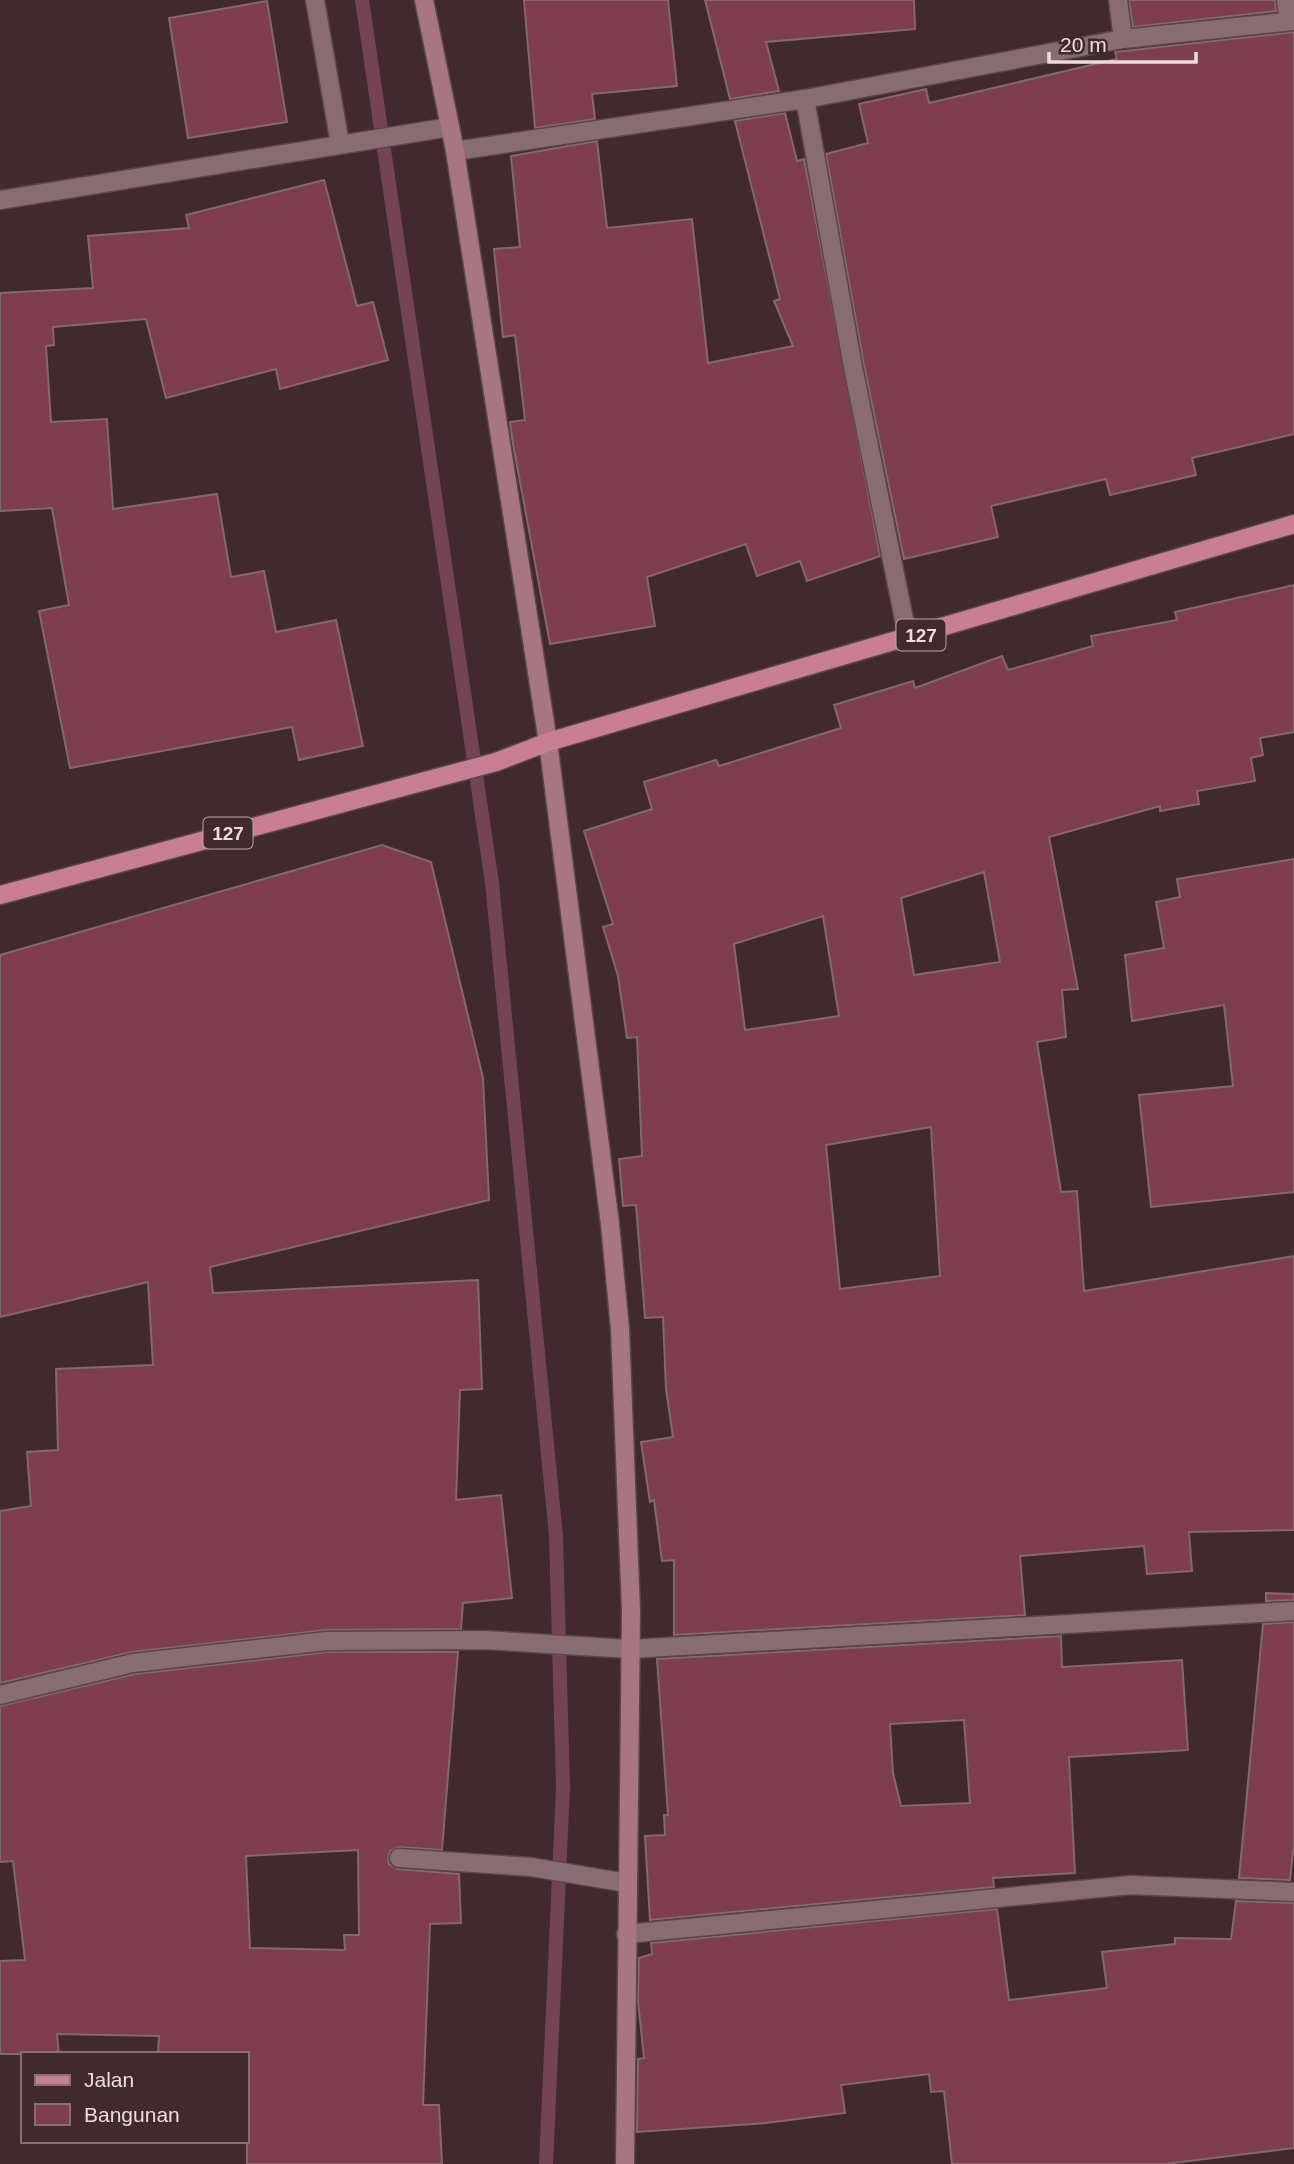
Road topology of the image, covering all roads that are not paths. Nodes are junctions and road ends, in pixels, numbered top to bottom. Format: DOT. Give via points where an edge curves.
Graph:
graph roads {
  1 [pos="315,0"];
  2 [pos="424,0"];
  3 [pos="1118,0"];
  4 [pos="1286,0"];
  5 [pos="1291,21"];
  6 [pos="1123,39"];
  7 [pos="805,99"];
  8 [pos="450,127"];
  9 [pos="340,144"];
  10 [pos="454,151"];
  11 [pos="0,200"];
  12 [pos="1294,524"];
  13 [pos="908,639"];
  14 [pos="548,742"];
  15 [pos="0,895"];
  16 [pos="1294,1611"];
  17 [pos="630,1649"];
  18 [pos="0,1695"];
  19 [pos="399,1858"];
  20 [pos="626,1883"];
  21 [pos="1294,1892"];
  22 [pos="626,1934"];
  23 [pos="625,2164"];
  1 -- 9 [label="street"];
  2 -- 8 [label="main road"];
  3 -- 6 [label="street"];
  4 -- 5 [label="street"];
  5 -- 6 [label="street"];
  6 -- 7 [label="street"];
  7 -- 10 [label="street"];
  7 -- 13 [label="street"];
  8 -- 9 [label="street"];
  8 -- 10 [label="main road"];
  9 -- 11 [label="street"];
  10 -- 14 [label="main road"];
  12 -- 13 [label="main road, 127"];
  13 -- 14 [label="main road, 127"];
  14 -- 15 [label="main road, 127" via="496,762"];
  14 -- 17 [label="main road" via="616,1290"];
  16 -- 17 [label="street"];
  17 -- 18 [label="street" via="485,1640 327,1641 133,1663"];
  17 -- 20 [label="main road"];
  19 -- 20 [label="street" via="531,1867"];
  20 -- 22 [label="main road"];
  21 -- 22 [label="street" via="1131,1885"];
  22 -- 23 [label="main road"];
}
